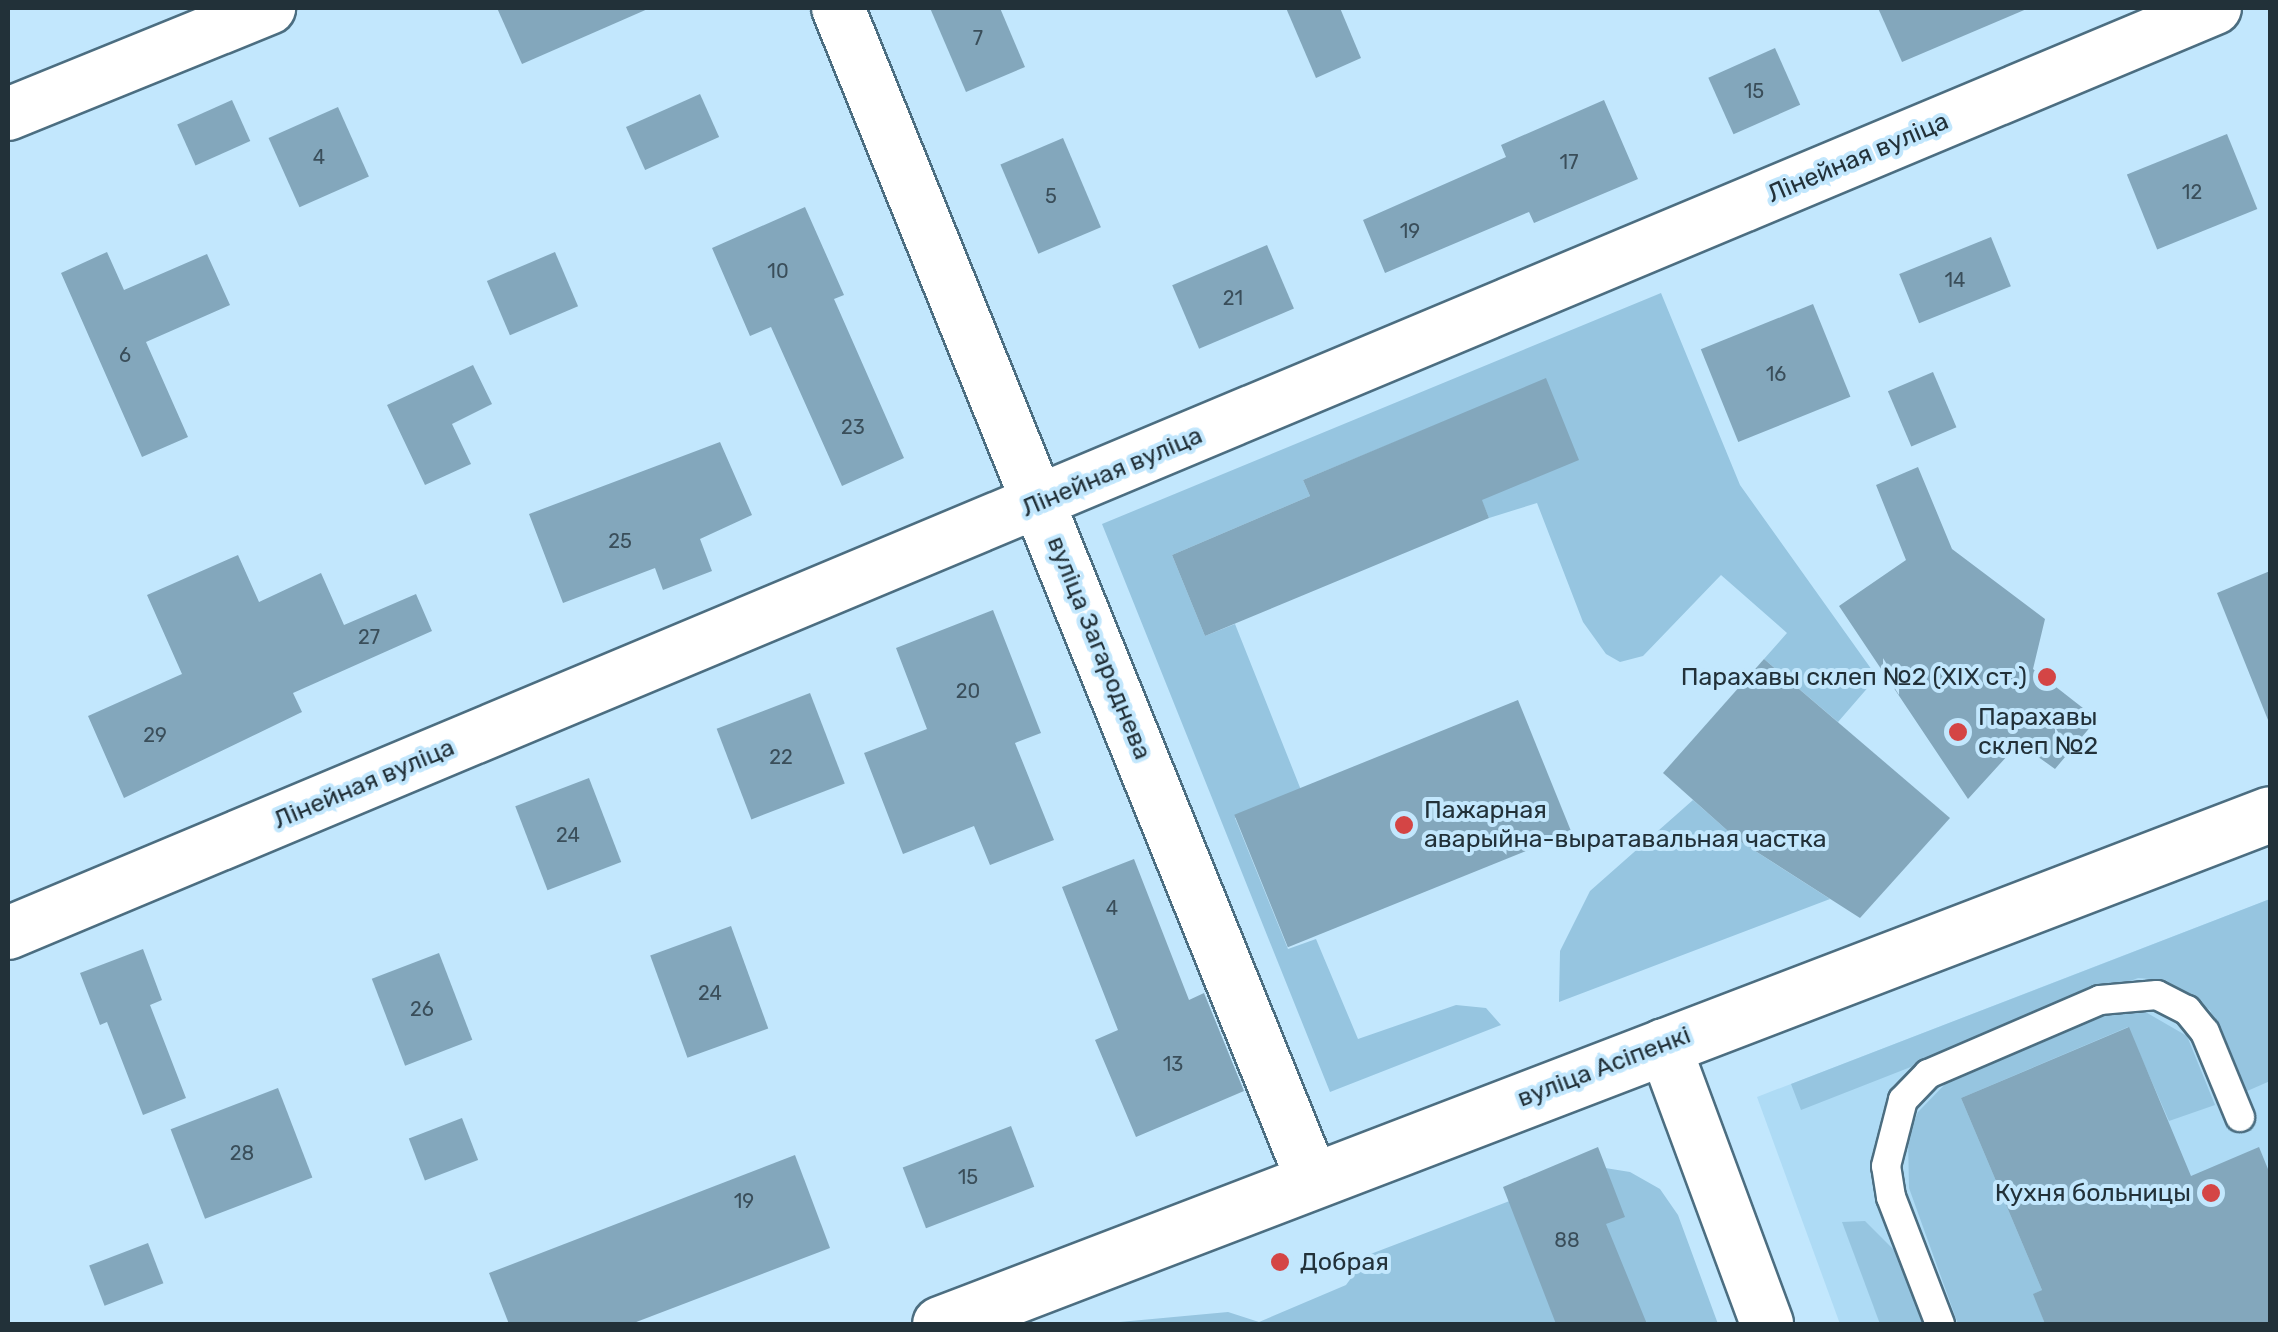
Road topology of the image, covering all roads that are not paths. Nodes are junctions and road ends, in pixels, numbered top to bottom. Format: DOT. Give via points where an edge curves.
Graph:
graph roads {
  1 [pos="270,8"];
  2 [pos="838,8"];
  3 [pos="2214,8"];
  4 [pos="8,114"];
  5 [pos="1040,502"];
  6 [pos="2270,814"];
  7 [pos="8,933"];
  8 [pos="1664,1045"];
  9 [pos="2240,1118"];
  10 [pos="1312,1179"];
  11 [pos="940,1324"];
  12 [pos="1767,1324"];
  13 [pos="1940,1324"];
  1 -- 4 [label="street"];
  2 -- 5 [label="street, вуліца Загароднева"];
  3 -- 5 [label="street, Лінейная вуліца"];
  5 -- 7 [label="street, Лінейная вуліца"];
  5 -- 10 [label="street, вуліца Загароднева"];
  6 -- 8 [label="main road, вуліца Асіпенкі"];
  8 -- 10 [label="main road, вуліца Асіпенкі"];
  8 -- 12 [label="street"];
  9 -- 13 [label="lane" via="2205,1032 2187,1010 2157,995 2100,1000 1928,1074 1903,1100 1886,1166 1891,1198"];
  10 -- 11 [label="main road, вуліца Асіпенкі"];
}
